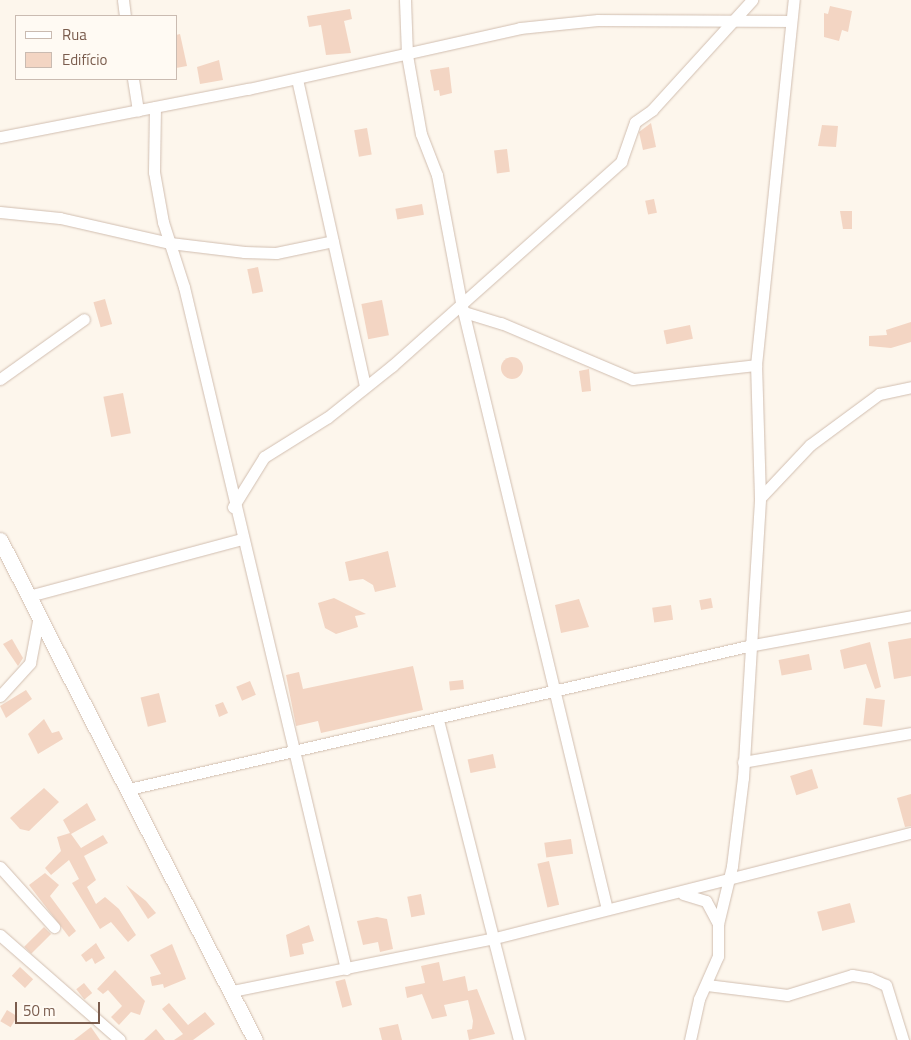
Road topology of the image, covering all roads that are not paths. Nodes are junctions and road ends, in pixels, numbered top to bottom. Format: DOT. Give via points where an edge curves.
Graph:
graph roads {
  1 [pos="123,0"];
  2 [pos="405,0"];
  3 [pos="752,0"];
  4 [pos="794,0"];
  5 [pos="125,15"];
  6 [pos="731,20"];
  7 [pos="791,21"];
  8 [pos="407,55"];
  9 [pos="297,79"];
  10 [pos="134,80"];
  11 [pos="155,107"];
  12 [pos="138,111"];
  13 [pos="0,137"];
  14 [pos="0,212"];
  15 [pos="333,241"];
  16 [pos="170,243"];
  17 [pos="462,307"];
  18 [pos="84,319"];
  19 [pos="756,365"];
  20 [pos="0,379"];
  21 [pos="365,386"];
  22 [pos="911,387"];
  23 [pos="760,498"];
  24 [pos="233,507"];
  25 [pos="242,539"];
  26 [pos="0,540"];
  27 [pos="29,596"];
  28 [pos="39,616"];
  29 [pos="911,616"];
  30 [pos="748,646"];
  31 [pos="552,692"];
  32 [pos="0,696"];
  33 [pos="438,720"];
  34 [pos="911,733"];
  35 [pos="293,755"];
  36 [pos="743,762"];
  37 [pos="130,789"];
  38 [pos="911,833"];
  39 [pos="0,866"];
  40 [pos="729,879"];
  41 [pos="678,894"];
  42 [pos="607,909"];
  43 [pos="718,924"];
  44 [pos="54,927"];
  45 [pos="0,935"];
  46 [pos="495,938"];
  47 [pos="346,969"];
  48 [pos="707,985"];
  49 [pos="232,991"];
  50 [pos="120,1040"];
  51 [pos="255,1040"];
  52 [pos="519,1040"];
  53 [pos="690,1040"];
  54 [pos="903,1040"];
  1 -- 5 [label="street"];
  2 -- 8 [label="street"];
  3 -- 6 [label="street"];
  4 -- 7 [label="street"];
  6 -- 7 [label="street"];
  6 -- 8 [label="street" via="598,20 520,28"];
  6 -- 17 [label="street" via="652,110 635,122 621,162"];
  7 -- 19 [label="street"];
  8 -- 9 [label="street"];
  8 -- 17 [label="street" via="421,134 437,175"];
  9 -- 11 [label="street"];
  9 -- 15 [label="street"];
  10 -- 12 [label="street"];
  11 -- 12 [label="street"];
  11 -- 16 [label="street" via="154,172"];
  12 -- 13 [label="street"];
  14 -- 16 [label="street" via="60,218"];
  15 -- 16 [label="street" via="276,253"];
  15 -- 21 [label="street"];
  16 -- 24 [label="street"];
  17 -- 19 [label="street" via="632,379"];
  17 -- 21 [label="street"];
  17 -- 31 [label="street"];
  18 -- 20 [label="street"];
  19 -- 23 [label="street"];
  21 -- 24 [label="street" via="328,417 264,456"];
  22 -- 23 [label="street" via="879,394 810,446"];
  23 -- 30 [label="street"];
  24 -- 25 [label="street"];
  25 -- 27 [label="street"];
  25 -- 35 [label="street"];
  26 -- 27 [label="main road"];
  27 -- 28 [label="main road"];
  28 -- 32 [label="street" via="30,663"];
  28 -- 37 [label="main road"];
  29 -- 30 [label="street"];
  30 -- 31 [label="street"];
  30 -- 36 [label="street"];
  31 -- 33 [label="street"];
  31 -- 42 [label="street"];
  33 -- 35 [label="street"];
  33 -- 46 [label="street"];
  34 -- 36 [label="street"];
  35 -- 37 [label="street"];
  35 -- 47 [label="street"];
  36 -- 40 [label="street"];
  37 -- 49 [label="main road"];
  38 -- 40 [label="street"];
  39 -- 44 [label="street"];
  40 -- 41 [label="street"];
  40 -- 43 [label="street"];
  41 -- 42 [label="street"];
  41 -- 43 [label="street" via="706,901"];
  42 -- 46 [label="street"];
  43 -- 48 [label="street" via="718,956"];
  45 -- 50 [label="street"];
  46 -- 47 [label="street"];
  46 -- 52 [label="street"];
  47 -- 49 [label="street"];
  48 -- 53 [label="street"];
  48 -- 54 [label="street" via="787,995 852,975 870,978 886,985"];
  49 -- 51 [label="main road"];
}
